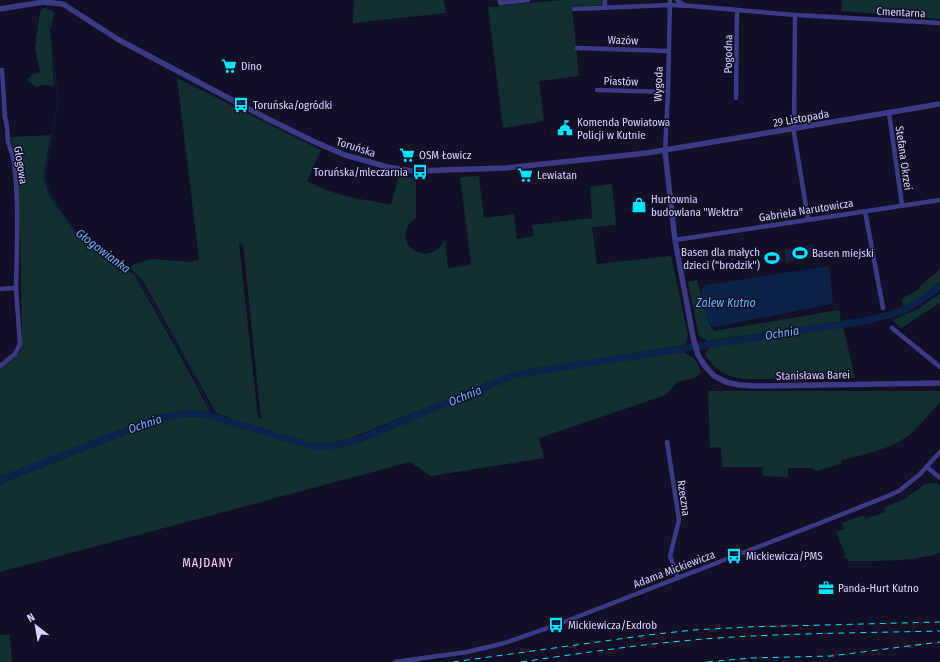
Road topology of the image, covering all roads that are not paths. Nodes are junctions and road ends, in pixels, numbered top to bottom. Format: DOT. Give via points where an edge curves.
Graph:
graph roads {
  1 [pos="528,0"];
  2 [pos="605,0"];
  3 [pos="677,0"];
  4 [pos="704,0"];
  5 [pos="500,2"];
  6 [pos="670,3"];
  7 [pos="685,6"];
  8 [pos="605,7"];
  9 [pos="704,7"];
  10 [pos="0,9"];
  11 [pos="574,9"];
  12 [pos="737,10"];
  13 [pos="795,15"];
  14 [pos="940,23"];
  15 [pos="577,48"];
  16 [pos="669,51"];
  17 [pos="2,70"];
  18 [pos="597,90"];
  19 [pos="668,92"];
  20 [pos="736,98"];
  21 [pos="940,104"];
  22 [pos="889,113"];
  23 [pos="3,118"];
  24 [pos="794,129"];
  25 [pos="665,151"];
  26 [pos="940,200"];
  27 [pos="902,205"];
  28 [pos="864,210"];
  29 [pos="808,219"];
  30 [pos="675,240"];
  31 [pos="0,288"];
  32 [pos="16,288"];
  33 [pos="883,308"];
  34 [pos="892,328"];
  35 [pos="0,366"];
  36 [pos="940,367"];
  37 [pos="940,383"];
  38 [pos="667,442"];
  39 [pos="940,452"];
  40 [pos="927,466"];
  41 [pos="940,478"];
  42 [pos="678,578"];
  43 [pos="395,662"];
  1 -- 5 [label="street"];
  2 -- 8 [label="street"];
  3 -- 7 [label="street"];
  4 -- 9 [label="street"];
  6 -- 7 [label="street, Cmentarna"];
  6 -- 8 [label="street, Cmentarna"];
  6 -- 16 [label="street, Wygoda"];
  7 -- 9 [label="street, Cmentarna"];
  8 -- 11 [label="street, Cmentarna"];
  9 -- 12 [label="street, Cmentarna"];
  10 -- 25 [label="street, Toruńska" via="43,2 63,4 119,40 268,119 330,149 387,167 426,172 499,169"];
  12 -- 13 [label="street, Cmentarna"];
  12 -- 20 [label="street, Pogodna"];
  13 -- 14 [label="street, Cmentarna"];
  13 -- 24 [label="street"];
  15 -- 16 [label="street, Wazów"];
  16 -- 19 [label="street, Wygoda"];
  17 -- 23 [label="street, Głogowa"];
  18 -- 19 [label="street, Piastów"];
  19 -- 25 [label="street, Wygoda"];
  21 -- 22 [label="street, 29 Listopada"];
  22 -- 24 [label="street, 29 Listopada"];
  22 -- 27 [label="street, Stefana Okrzei"];
  23 -- 32 [label="street, Głogowa" via="7,122 8,143 14,162 18,235"];
  24 -- 25 [label="street, 29 Listopada"];
  24 -- 29 [label="street"];
  25 -- 30 [label="street, Wygoda"];
  26 -- 27 [label="street, Gabriela Narutowicza"];
  27 -- 28 [label="street, Gabriela Narutowicza"];
  28 -- 29 [label="street, Gabriela Narutowicza"];
  28 -- 33 [label="street"];
  29 -- 30 [label="street, Gabriela Narutowicza"];
  30 -- 37 [label="street, Stanisława Barei" via="698,355 714,376 739,385"];
  31 -- 32 [label="street"];
  32 -- 35 [label="street, Głogowa" via="20,344 15,354"];
  34 -- 36 [label="street"];
  38 -- 42 [label="street, Rzeczna" via="679,520 670,556"];
  39 -- 40 [label="street, Adama Mickiewicza"];
  40 -- 41 [label="street"];
  40 -- 42 [label="street, Adama Mickiewicza" via="915,479 891,495"];
  42 -- 43 [label="street, Adama Mickiewicza" via="505,643 467,652"];
}
